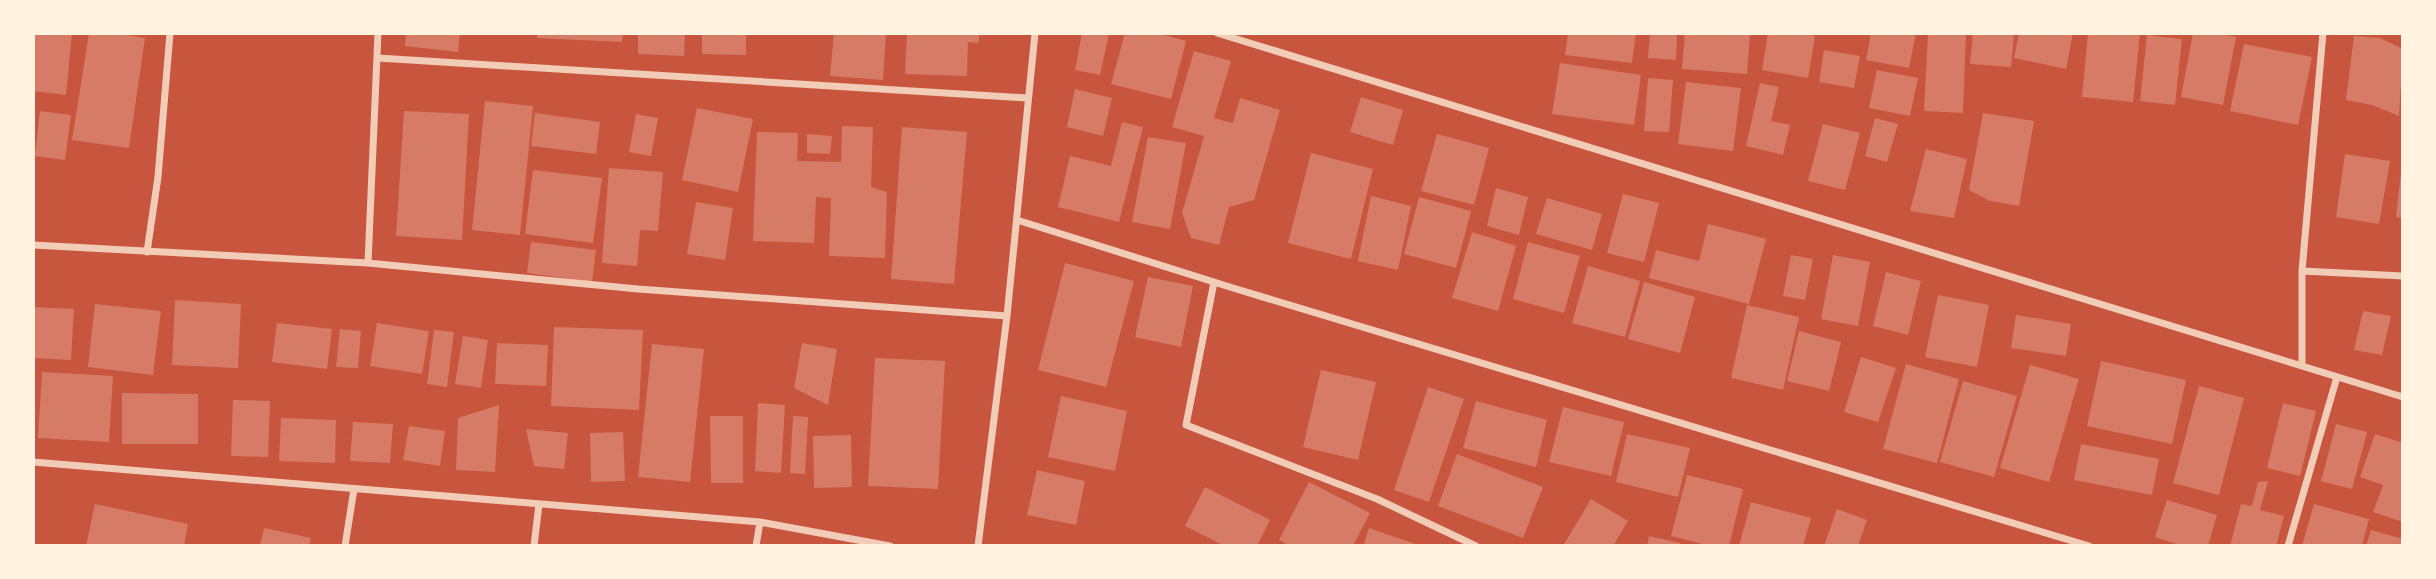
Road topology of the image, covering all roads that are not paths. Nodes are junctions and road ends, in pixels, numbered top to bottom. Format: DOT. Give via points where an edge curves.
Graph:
graph roads {
  1 [pos="170,33"];
  2 [pos="378,33"];
  3 [pos="1035,33"];
  4 [pos="1217,33"];
  5 [pos="2323,33"];
  6 [pos="378,58"];
  7 [pos="1027,98"];
  8 [pos="1017,220"];
  9 [pos="33,245"];
  10 [pos="147,252"];
  11 [pos="368,263"];
  12 [pos="2302,271"];
  13 [pos="2403,276"];
  14 [pos="1214,282"];
  15 [pos="1007,316"];
  16 [pos="2301,366"];
  17 [pos="2337,377"];
  18 [pos="2403,397"];
  19 [pos="33,462"];
  20 [pos="354,489"];
  21 [pos="539,504"];
  22 [pos="760,522"];
  23 [pos="345,546"];
  24 [pos="534,546"];
  25 [pos="756,546"];
  26 [pos="890,546"];
  27 [pos="978,546"];
  28 [pos="1476,546"];
  29 [pos="2089,546"];
  30 [pos="2288,546"];
  1 -- 10 [label="street"];
  2 -- 6 [label="street"];
  3 -- 7 [label="street"];
  4 -- 16 [label="street"];
  5 -- 12 [label="street"];
  6 -- 7 [label="street"];
  6 -- 11 [label="street"];
  7 -- 8 [label="street"];
  8 -- 14 [label="street"];
  8 -- 15 [label="street"];
  9 -- 10 [label="street"];
  10 -- 11 [label="street"];
  11 -- 15 [label="street" via="638,289"];
  12 -- 13 [label="street"];
  12 -- 16 [label="street"];
  14 -- 28 [label="street" via="1186,425 1377,499"];
  14 -- 29 [label="street"];
  15 -- 27 [label="street"];
  16 -- 17 [label="street"];
  17 -- 18 [label="street"];
  17 -- 30 [label="street"];
  19 -- 20 [label="street"];
  20 -- 21 [label="street"];
  20 -- 23 [label="street"];
  21 -- 22 [label="street"];
  21 -- 24 [label="street"];
  22 -- 25 [label="street"];
  22 -- 26 [label="street"];
}
